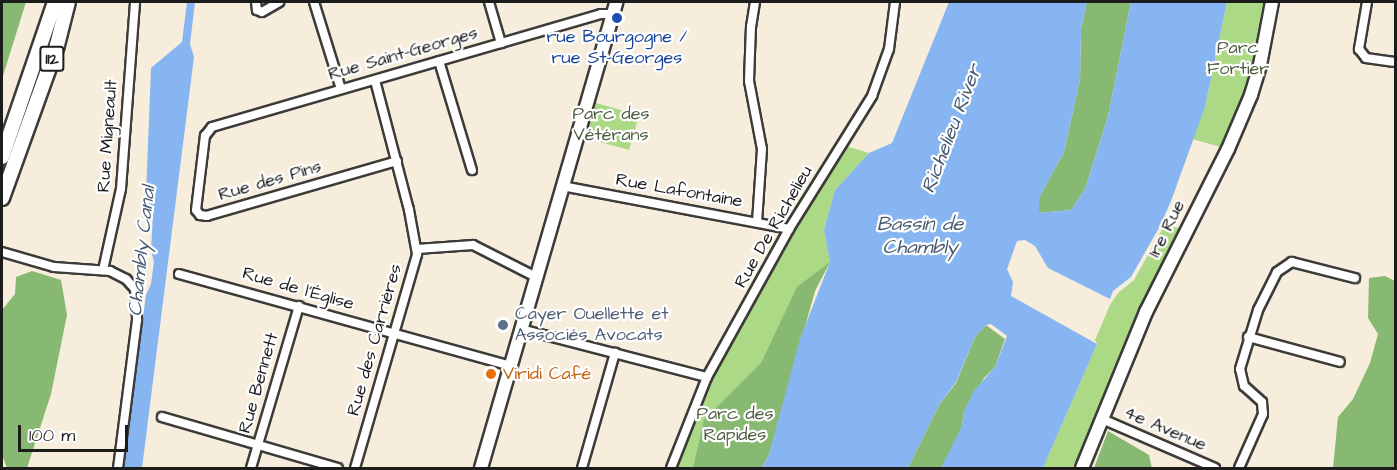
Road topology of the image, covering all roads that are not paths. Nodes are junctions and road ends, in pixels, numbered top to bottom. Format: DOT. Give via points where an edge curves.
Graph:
graph roads {
  1 [pos="55,2"];
  2 [pos="69,2"];
  3 [pos="135,2"];
  4 [pos="256,2"];
  5 [pos="279,2"];
  6 [pos="314,2"];
  7 [pos="489,2"];
  8 [pos="615,2"];
  9 [pos="755,2"];
  10 [pos="895,2"];
  11 [pos="1272,2"];
  12 [pos="1367,2"];
  13 [pos="612,14"];
  14 [pos="501,43"];
  15 [pos="438,61"];
  16 [pos="1393,62"];
  17 [pos="375,80"];
  18 [pos="341,89"];
  19 [pos="206,133"];
  20 [pos="2,157"];
  21 [pos="397,161"];
  22 [pos="472,170"];
  23 [pos="562,186"];
  24 [pos="2,198"];
  25 [pos="757,222"];
  26 [pos="789,229"];
  27 [pos="417,249"];
  28 [pos="2,252"];
  29 [pos="103,270"];
  30 [pos="179,274"];
  31 [pos="536,277"];
  32 [pos="1355,278"];
  33 [pos="299,306"];
  34 [pos="521,329"];
  35 [pos="395,333"];
  36 [pos="1248,337"];
  37 [pos="615,354"];
  38 [pos="1340,362"];
  39 [pos="511,366"];
  40 [pos="707,377"];
  41 [pos="162,417"];
  42 [pos="1102,419"];
  43 [pos="258,446"];
  44 [pos="118,468"];
  45 [pos="251,468"];
  46 [pos="338,468"];
  47 [pos="356,468"];
  48 [pos="481,468"];
  49 [pos="582,468"];
  50 [pos="671,468"];
  51 [pos="1082,468"];
  52 [pos="1215,468"];
  53 [pos="1239,468"];
  1 -- 20 [label="main road, 112"];
  2 -- 24 [label="main road, 112"];
  3 -- 29 [label="street, Rue Migneault" via="122,189"];
  4 -- 5 [label="street" via="257,10 262,12"];
  6 -- 18 [label="street"];
  7 -- 14 [label="street"];
  8 -- 13 [label="street"];
  9 -- 25 [label="street" via="749,81 762,149"];
  10 -- 26 [label="street, Rue De Richelieu" via="891,39 877,88"];
  11 -- 42 [label="street, 1re Rue" via="1251,95 1146,312"];
  12 -- 16 [label="street" via="1359,49 1366,58"];
  13 -- 14 [label="street, Rue Saint-Georges"];
  13 -- 23 [label="street"];
  14 -- 15 [label="street, Rue Saint-Georges"];
  15 -- 17 [label="street, Rue Saint-Georges"];
  15 -- 22 [label="street"];
  17 -- 18 [label="street, Rue Saint-Georges"];
  17 -- 21 [label="street, Rue des Carrières"];
  18 -- 19 [label="street, Rue Saint-Georges" via="214,126"];
  19 -- 21 [label="street, Rue des Pins" via="195,205 202,216"];
  21 -- 27 [label="street, Rue des Carrières"];
  23 -- 25 [label="street, Rue Lafontaine"];
  23 -- 31 [label="street"];
  25 -- 26 [label="street, Rue Lafontaine"];
  26 -- 40 [label="street, Rue De Richelieu"];
  27 -- 31 [label="street" via="473,245"];
  27 -- 35 [label="street, Rue des Carrières"];
  28 -- 29 [label="street" via="48,266"];
  29 -- 44 [label="street" via="121,275 132,284 138,302"];
  30 -- 33 [label="street, Rue de l'Église"];
  31 -- 34 [label="street"];
  32 -- 36 [label="street" via="1303,264 1286,264 1277,272"];
  33 -- 35 [label="street, Rue de l'Église"];
  33 -- 43 [label="street, Rue Bennett"];
  34 -- 37 [label="street"];
  34 -- 39 [label="street"];
  35 -- 39 [label="street, Rue de l'Église"];
  35 -- 47 [label="street, Rue des Carrières"];
  36 -- 38 [label="street"];
  36 -- 53 [label="street" via="1241,378 1244,386 1262,402 1263,414"];
  37 -- 40 [label="street"];
  37 -- 49 [label="street"];
  39 -- 48 [label="street"];
  40 -- 50 [label="street, Rue De Richelieu"];
  41 -- 43 [label="street"];
  42 -- 51 [label="street, 1re Rue"];
  42 -- 52 [label="street, 4e Avenue"];
  43 -- 45 [label="street, Rue Bennett"];
  43 -- 46 [label="street"];
}
